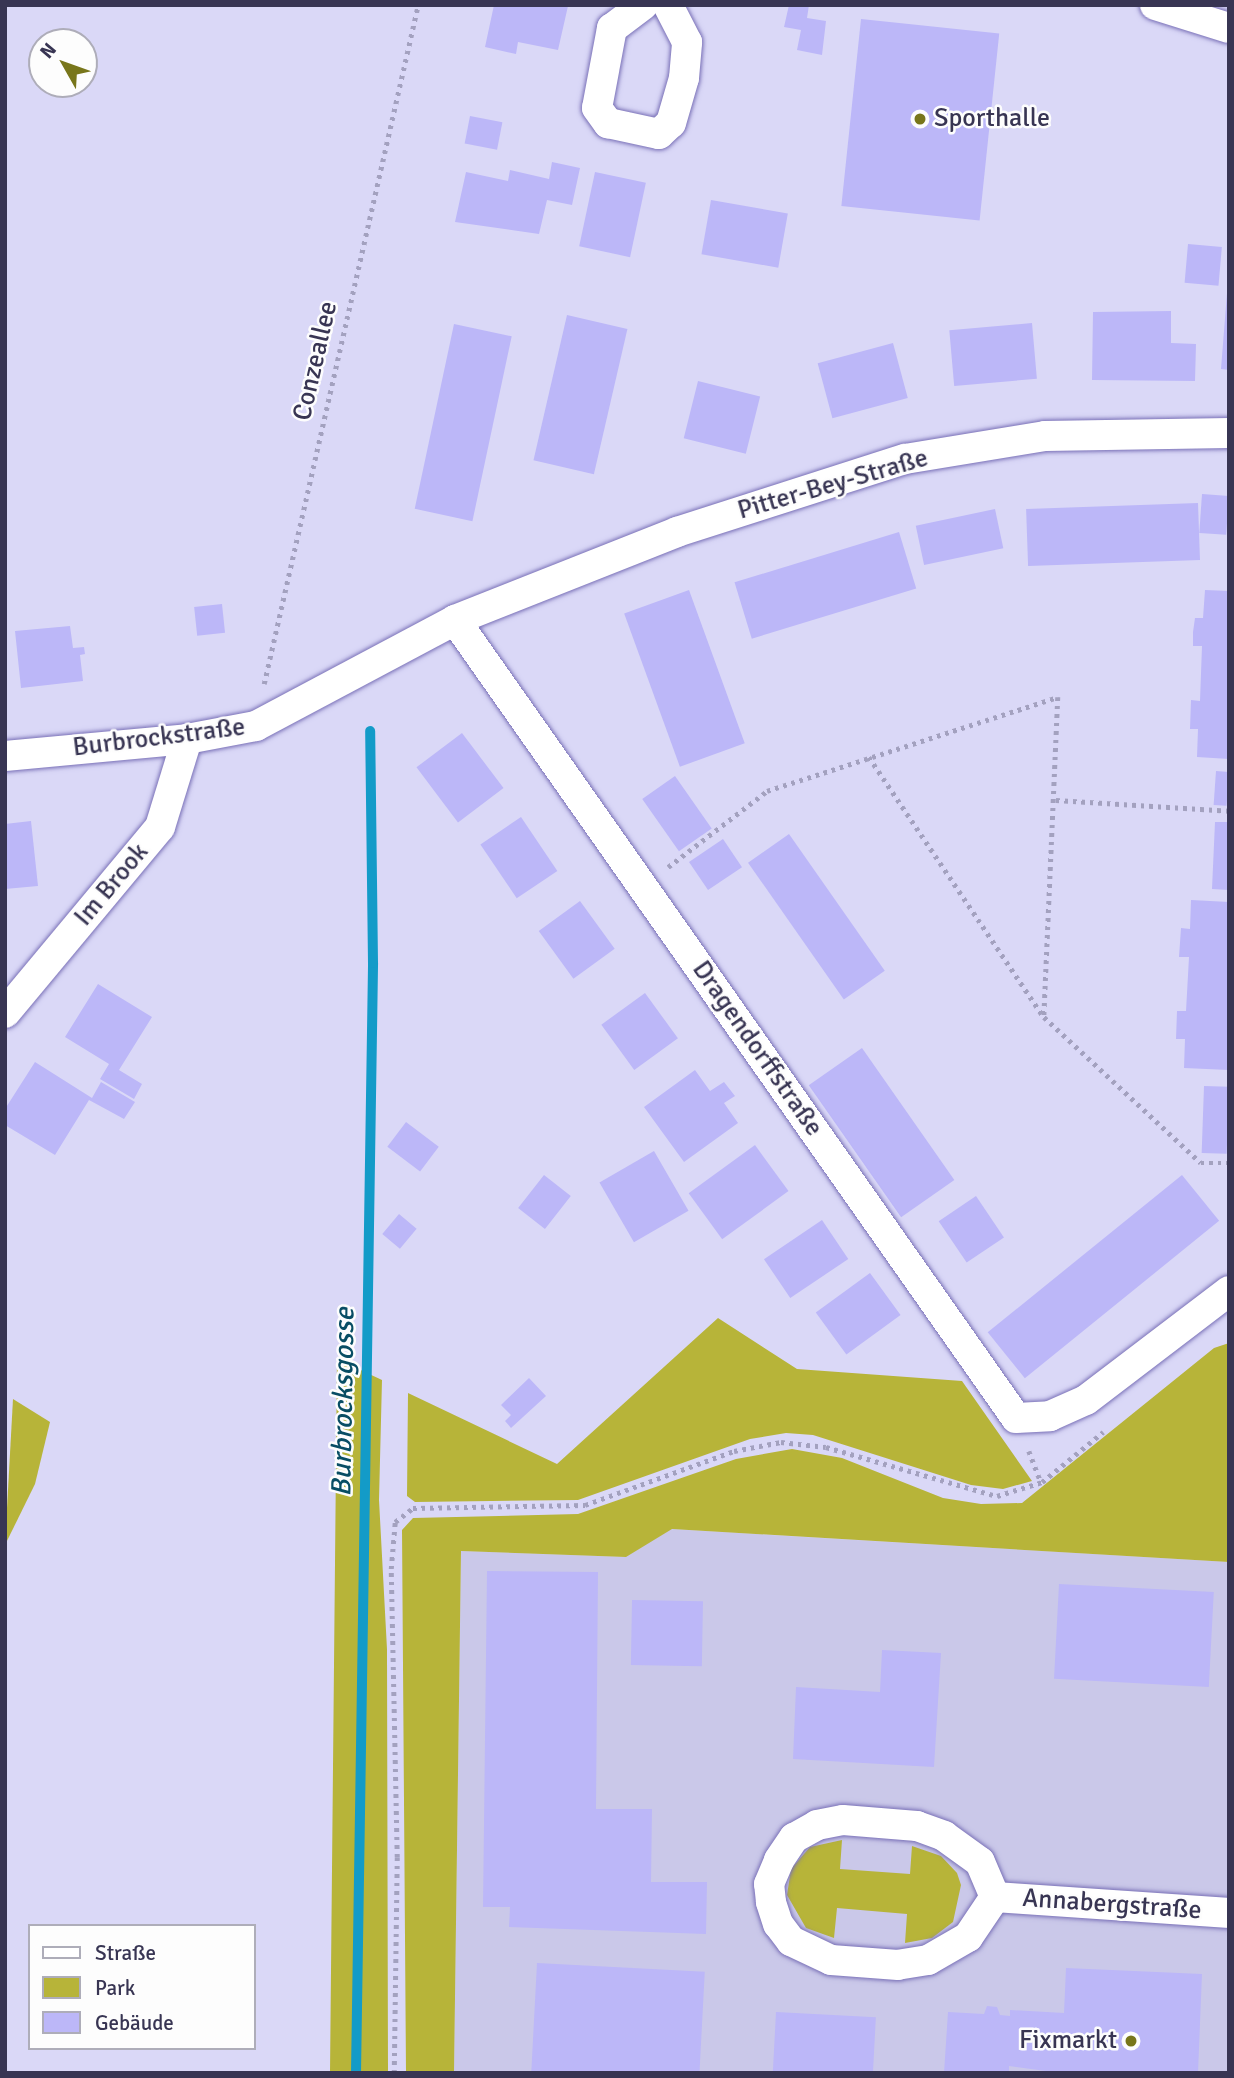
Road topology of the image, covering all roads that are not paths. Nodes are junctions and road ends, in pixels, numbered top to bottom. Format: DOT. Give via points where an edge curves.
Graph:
graph roads {
  1 [pos="643,5"];
  2 [pos="668,5"];
  3 [pos="1155,5"];
  4 [pos="1229,28"];
  5 [pos="1229,433"];
  6 [pos="455,620"];
  7 [pos="187,739"];
  8 [pos="5,756"];
  9 [pos="5,1013"];
  10 [pos="1229,1292"];
  11 [pos="995,1897"];
  12 [pos="1229,1913"];
  1 -- 2 [label="street" via="612,27 597,108 608,123 659,134 671,123 684,78 687,42"];
  3 -- 4 [label="street"];
  5 -- 6 [label="street, Pitter-Bey-Straße" via="1045,436 905,459 677,532"];
  6 -- 7 [label="street, Burbrockstraße" via="256,726"];
  6 -- 10 [label="street, Dragendorffstraße" via="1016,1418 1050,1416 1086,1399"];
  7 -- 8 [label="street, Burbrockstraße"];
  7 -- 9 [label="street, Im Brook" via="160,827"];
  11 -- 11 [label="street, Annabergstraße" via="980,1861 944,1836 918,1826 843,1820 817,1825 794,1838 769,1884 778,1924 791,1941 831,1959 898,1965 928,1960 968,1937"];
  11 -- 12 [label="street, Annabergstraße"];
}
